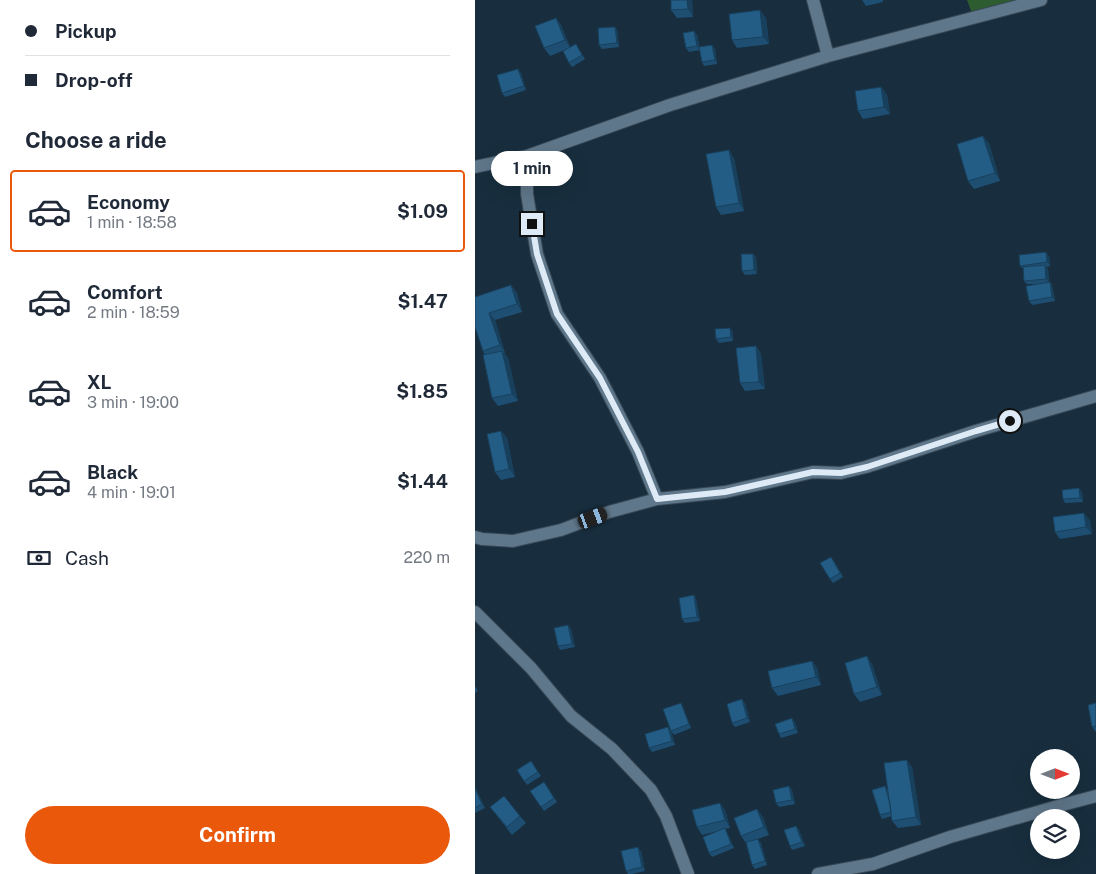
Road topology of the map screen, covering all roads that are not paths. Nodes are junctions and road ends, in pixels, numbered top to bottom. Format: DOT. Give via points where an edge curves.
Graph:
graph roads {
  1 [pos="813,0"];
  2 [pos="1041,0"];
  3 [pos="828,56"];
  4 [pos="527,156"];
  5 [pos="475,167"];
  6 [pos="1096,396"];
  7 [pos="657,499"];
  8 [pos="475,537"];
  9 [pos="475,612"];
  10 [pos="1096,796"];
  11 [pos="688,874"];
  12 [pos="818,874"];
  1 -- 3 [label="street"];
  2 -- 3 [label="street"];
  3 -- 4 [label="street" via="670,105"];
  4 -- 5 [label="street"];
  4 -- 7 [label="street" via="527,194 537,254 557,314 600,378 638,452"];
  6 -- 7 [label="street" via="841,473 813,472 725,492"];
  7 -- 8 [label="street" via="561,530 513,541"];
  9 -- 11 [label="street" via="531,668 571,716 612,749 651,790 666,816"];
  10 -- 12 [label="street" via="950,837 873,864"];
}
